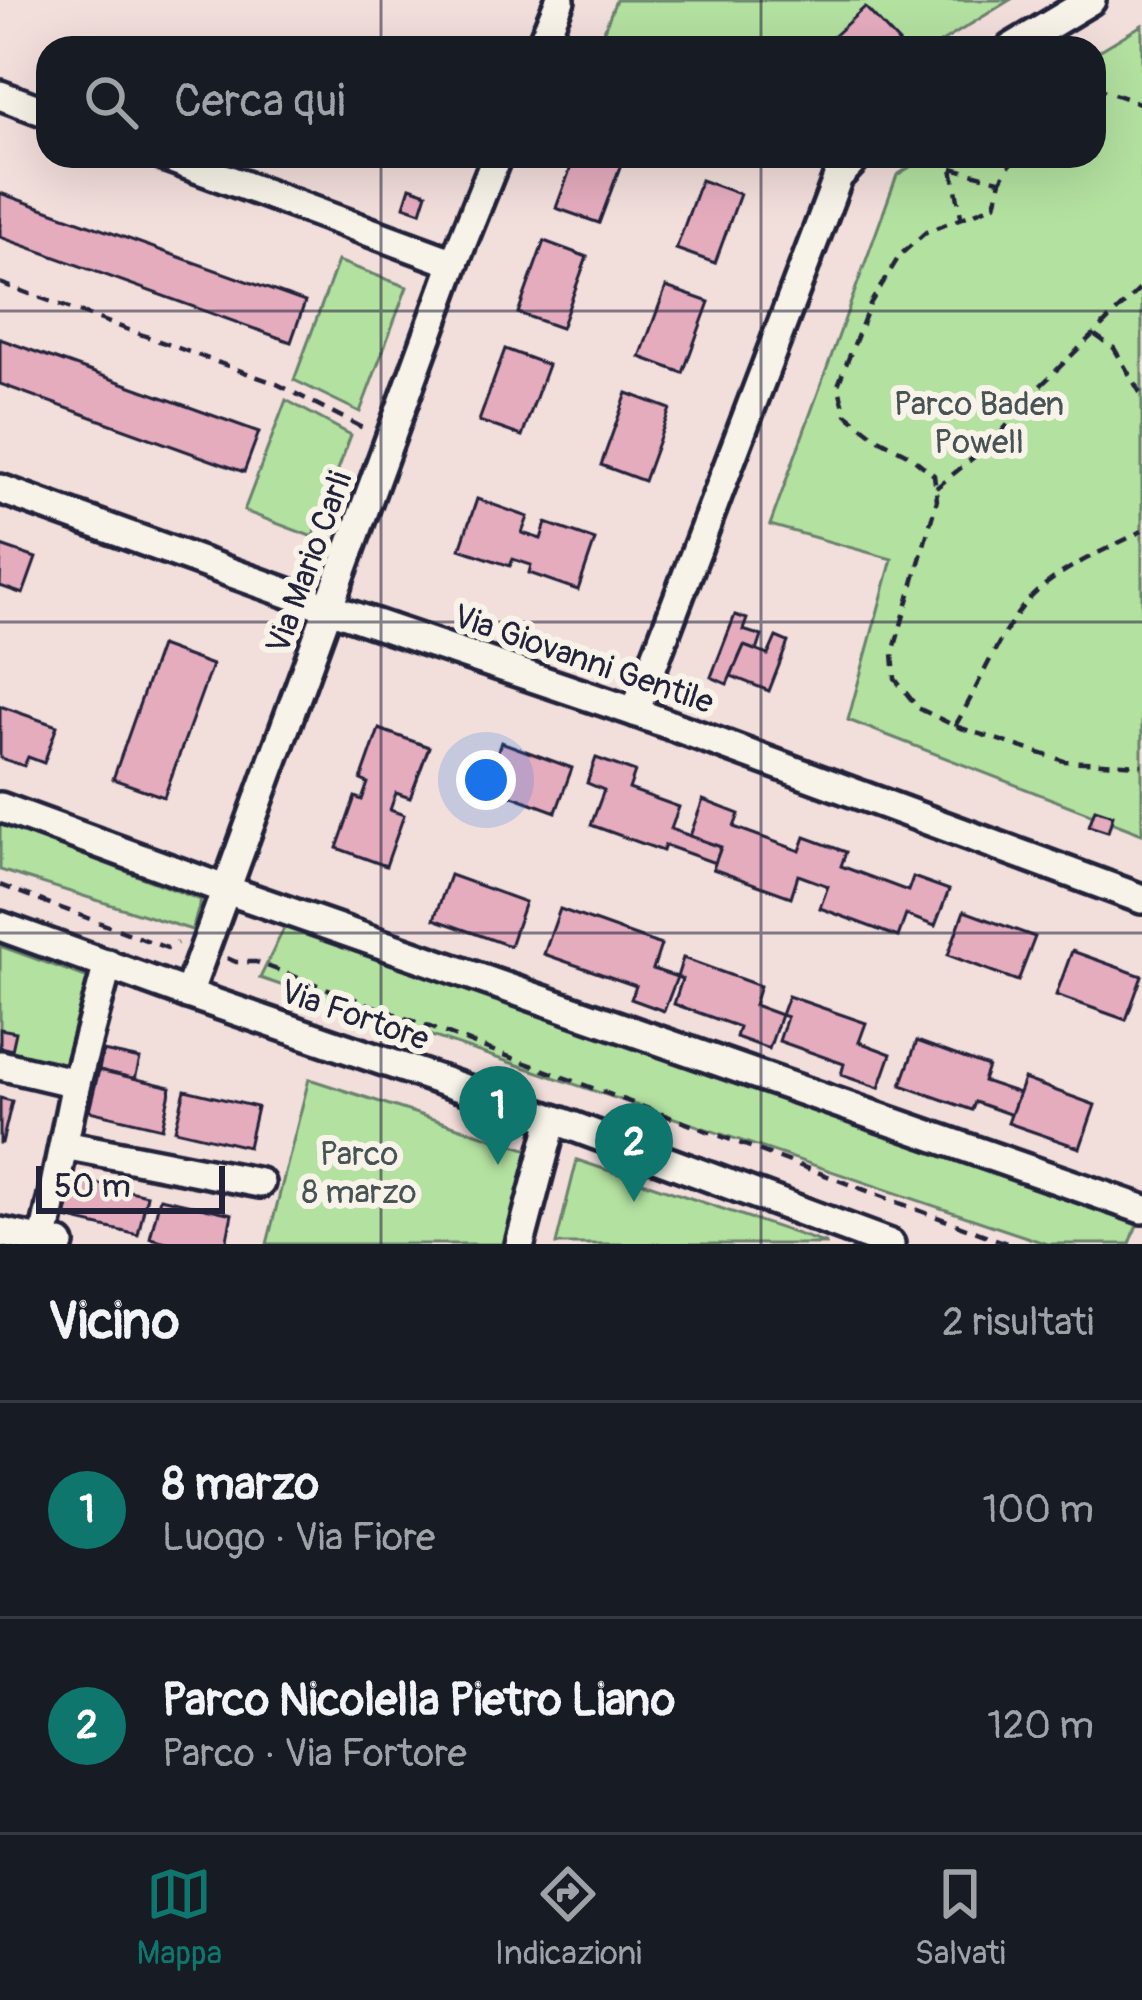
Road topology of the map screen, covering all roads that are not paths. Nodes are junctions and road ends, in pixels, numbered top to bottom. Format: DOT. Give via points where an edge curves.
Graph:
graph roads {
  1 [pos="560,0"];
  2 [pos="1090,0"];
  3 [pos="545,36"];
  4 [pos="1031,36"];
  5 [pos="0,95"];
  6 [pos="36,108"];
  7 [pos="197,168"];
  8 [pos="492,168"];
  9 [pos="847,168"];
  10 [pos="454,263"];
  11 [pos="0,489"];
  12 [pos="329,608"];
  13 [pos="635,712"];
  14 [pos="0,807"];
  15 [pos="227,890"];
  16 [pos="1142,899"];
  17 [pos="0,926"];
  18 [pos="108,964"];
  19 [pos="188,994"];
  20 [pos="0,1064"];
  21 [pos="76,1083"];
  22 [pos="553,1119"];
  23 [pos="64,1144"];
  24 [pos="260,1183"];
  25 [pos="1142,1209"];
  26 [pos="0,1232"];
  27 [pos="49,1242"];
  28 [pos="520,1244"];
  29 [pos="890,1244"];
  1 -- 3 [label="street"];
  2 -- 4 [label="street"];
  5 -- 6 [label="street"];
  7 -- 10 [label="street"];
  8 -- 10 [label="street, Via Mario Carli"];
  9 -- 13 [label="street"];
  10 -- 12 [label="street, Via Mario Carli"];
  11 -- 12 [label="street, Via Giovanni Gentile"];
  12 -- 13 [label="street, Via Giovanni Gentile"];
  12 -- 15 [label="street, Via Mario Carli"];
  13 -- 16 [label="street, Via Giovanni Gentile"];
  14 -- 15 [label="street"];
  15 -- 19 [label="street, Via Mario Carli"];
  15 -- 25 [label="street"];
  17 -- 18 [label="street, Via Fortore"];
  18 -- 19 [label="street, Via Fortore"];
  18 -- 21 [label="street"];
  19 -- 22 [label="street, Via Fortore"];
  20 -- 21 [label="street"];
  21 -- 23 [label="street"];
  22 -- 28 [label="street"];
  22 -- 29 [label="street, Via Fortore"];
  23 -- 24 [label="street"];
  23 -- 27 [label="street"];
  26 -- 27 [label="street"];
}
